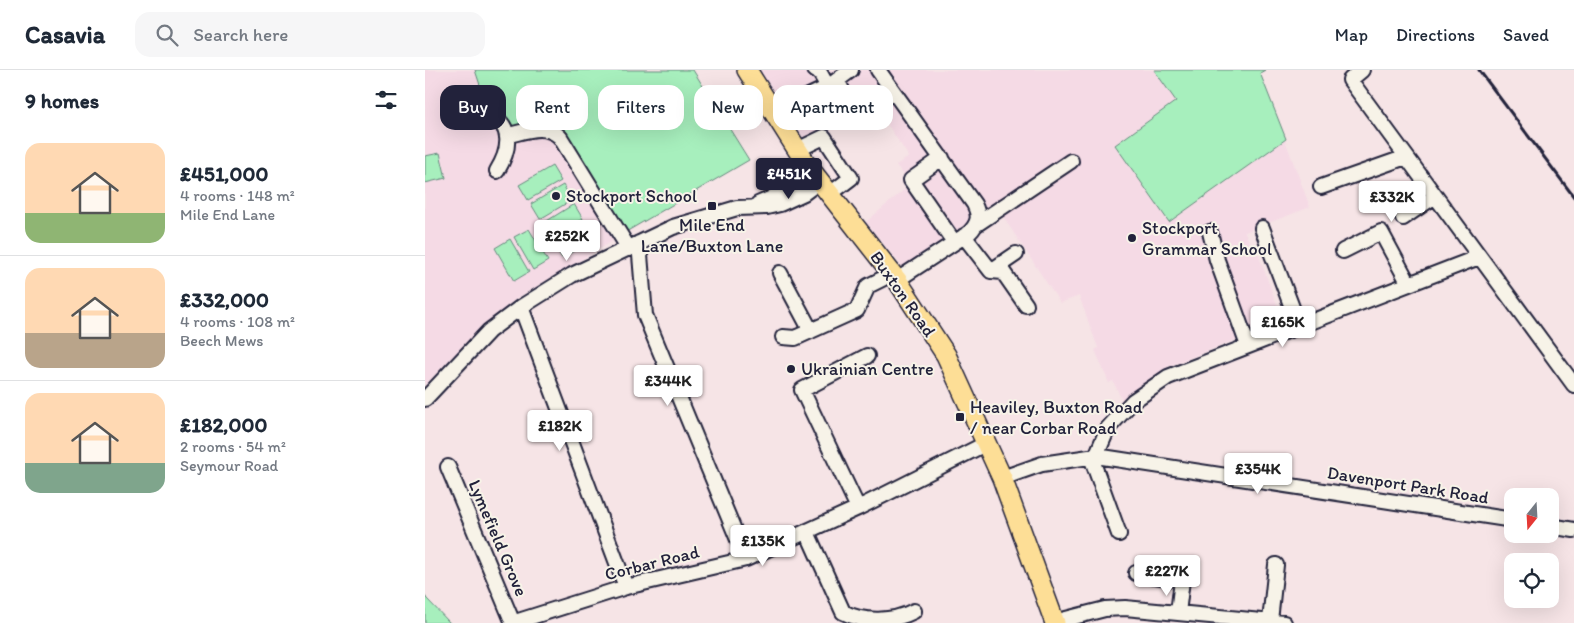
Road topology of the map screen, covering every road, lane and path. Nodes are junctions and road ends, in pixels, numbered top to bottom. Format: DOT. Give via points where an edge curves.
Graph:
graph roads {
  1 [pos="747,70"];
  2 [pos="815,70"];
  3 [pos="851,70"];
  4 [pos="878,70"];
  5 [pos="1362,70"];
  6 [pos="833,83"];
  7 [pos="829,85"];
  8 [pos="773,113"];
  9 [pos="506,129"];
  10 [pos="784,130"];
  11 [pos="509,135"];
  12 [pos="802,157"];
  13 [pos="1406,157"];
  14 [pos="941,158"];
  15 [pos="1071,161"];
  16 [pos="497,170"];
  17 [pos="1321,187"];
  18 [pos="825,188"];
  19 [pos="1435,196"];
  20 [pos="753,207"];
  21 [pos="977,224"];
  22 [pos="1392,225"];
  23 [pos="1262,228"];
  24 [pos="1210,232"];
  25 [pos="959,239"];
  26 [pos="634,246"];
  27 [pos="1343,251"];
  28 [pos="1016,254"];
  29 [pos="1479,257"];
  30 [pos="991,271"];
  31 [pos="780,273"];
  32 [pos="895,277"];
  33 [pos="1409,284"];
  34 [pos="1026,305"];
  35 [pos="521,307"];
  36 [pos="1299,326"];
  37 [pos="811,330"];
  38 [pos="783,337"];
  39 [pos="1248,346"];
  40 [pos="867,356"];
  41 [pos="1574,385"];
  42 [pos="425,399"];
  43 [pos="987,443"];
  44 [pos="1094,456"];
  45 [pos="449,467"];
  46 [pos="1002,478"];
  47 [pos="858,508"];
  48 [pos="1504,519"];
  49 [pos="1559,528"];
  50 [pos="1574,530"];
  51 [pos="807,532"];
  52 [pos="1119,534"];
  53 [pos="746,559"];
  54 [pos="1276,565"];
  55 [pos="1136,573"];
  56 [pos="627,587"];
  57 [pos="914,611"];
  58 [pos="1178,613"];
  59 [pos="1054,622"];
  60 [pos="1277,622"];
  61 [pos="513,623"];
  1 -- 8 [label="highway, Buxton Road"];
  2 -- 6 [label="street"];
  3 -- 6 [label="street"];
  4 -- 14 [label="street"];
  5 -- 13 [label="street" via="1350,80"];
  6 -- 7 [label="street"];
  9 -- 11 [label="street"];
  10 -- 12 [label="highway, Buxton Road"];
  11 -- 16 [label="street"];
  11 -- 26 [label="street" via="541,128 555,132"];
  12 -- 18 [label="highway, Buxton Road"];
  12 -- 18 [label="street" via="824,137 851,178"];
  12 -- 20 [label="street" via="772,198"];
  13 -- 17 [label="street"];
  13 -- 19 [label="street"];
  14 -- 21 [label="street" via="974,204 979,214"];
  14 -- 25 [label="street" via="911,180"];
  15 -- 21 [label="street"];
  18 -- 20 [label="street" via="780,204"];
  18 -- 32 [label="highway, Buxton Road"];
  19 -- 22 [label="street"];
  19 -- 29 [label="street"];
  20 -- 26 [label="street" via="715,213 673,227"];
  21 -- 25 [label="street"];
  22 -- 27 [label="street"];
  22 -- 33 [label="street"];
  23 -- 36 [label="street"];
  24 -- 39 [label="street"];
  25 -- 30 [label="street"];
  25 -- 32 [label="street"];
  26 -- 35 [label="street" via="572,275"];
  26 -- 53 [label="street" via="645,315"];
  28 -- 30 [label="street"];
  29 -- 33 [label="street"];
  29 -- 41 [label="street"];
  30 -- 34 [label="street" via="1003,272"];
  31 -- 37 [label="street"];
  32 -- 37 [label="street" via="868,286 857,310"];
  32 -- 43 [label="highway, Buxton Road" via="946,355"];
  33 -- 36 [label="street"];
  35 -- 42 [label="street" via="489,331"];
  35 -- 56 [label="street"];
  36 -- 39 [label="street"];
  37 -- 38 [label="street" via="795,338"];
  39 -- 44 [label="street" via="1168,377 1133,401 1108,428"];
  40 -- 47 [label="street" via="802,390"];
  43 -- 46 [label="highway, Buxton Road"];
  43 -- 47 [label="street, Corbar Road"];
  44 -- 46 [label="street, Davenport Park Road" via="1042,464"];
  44 -- 48 [label="street, Davenport Park Road"];
  44 -- 52 [label="street"];
  45 -- 61 [label="street, Lymefield Grove"];
  46 -- 59 [label="highway, Buxton Road"];
  47 -- 51 [label="street, Corbar Road"];
  49 -- 50 [label="street"];
  51 -- 53 [label="street, Corbar Road"];
  51 -- 57 [label="street" via="843,612 852,618 881,621 898,619"];
  53 -- 56 [label="street, Corbar Road"];
  54 -- 60 [label="street"];
  55 -- 58 [label="street" via="1182,580"];
  56 -- 61 [label="street, Corbar Road"];
  58 -- 59 [label="street" via="1115,608"];
  58 -- 60 [label="street"];
}
